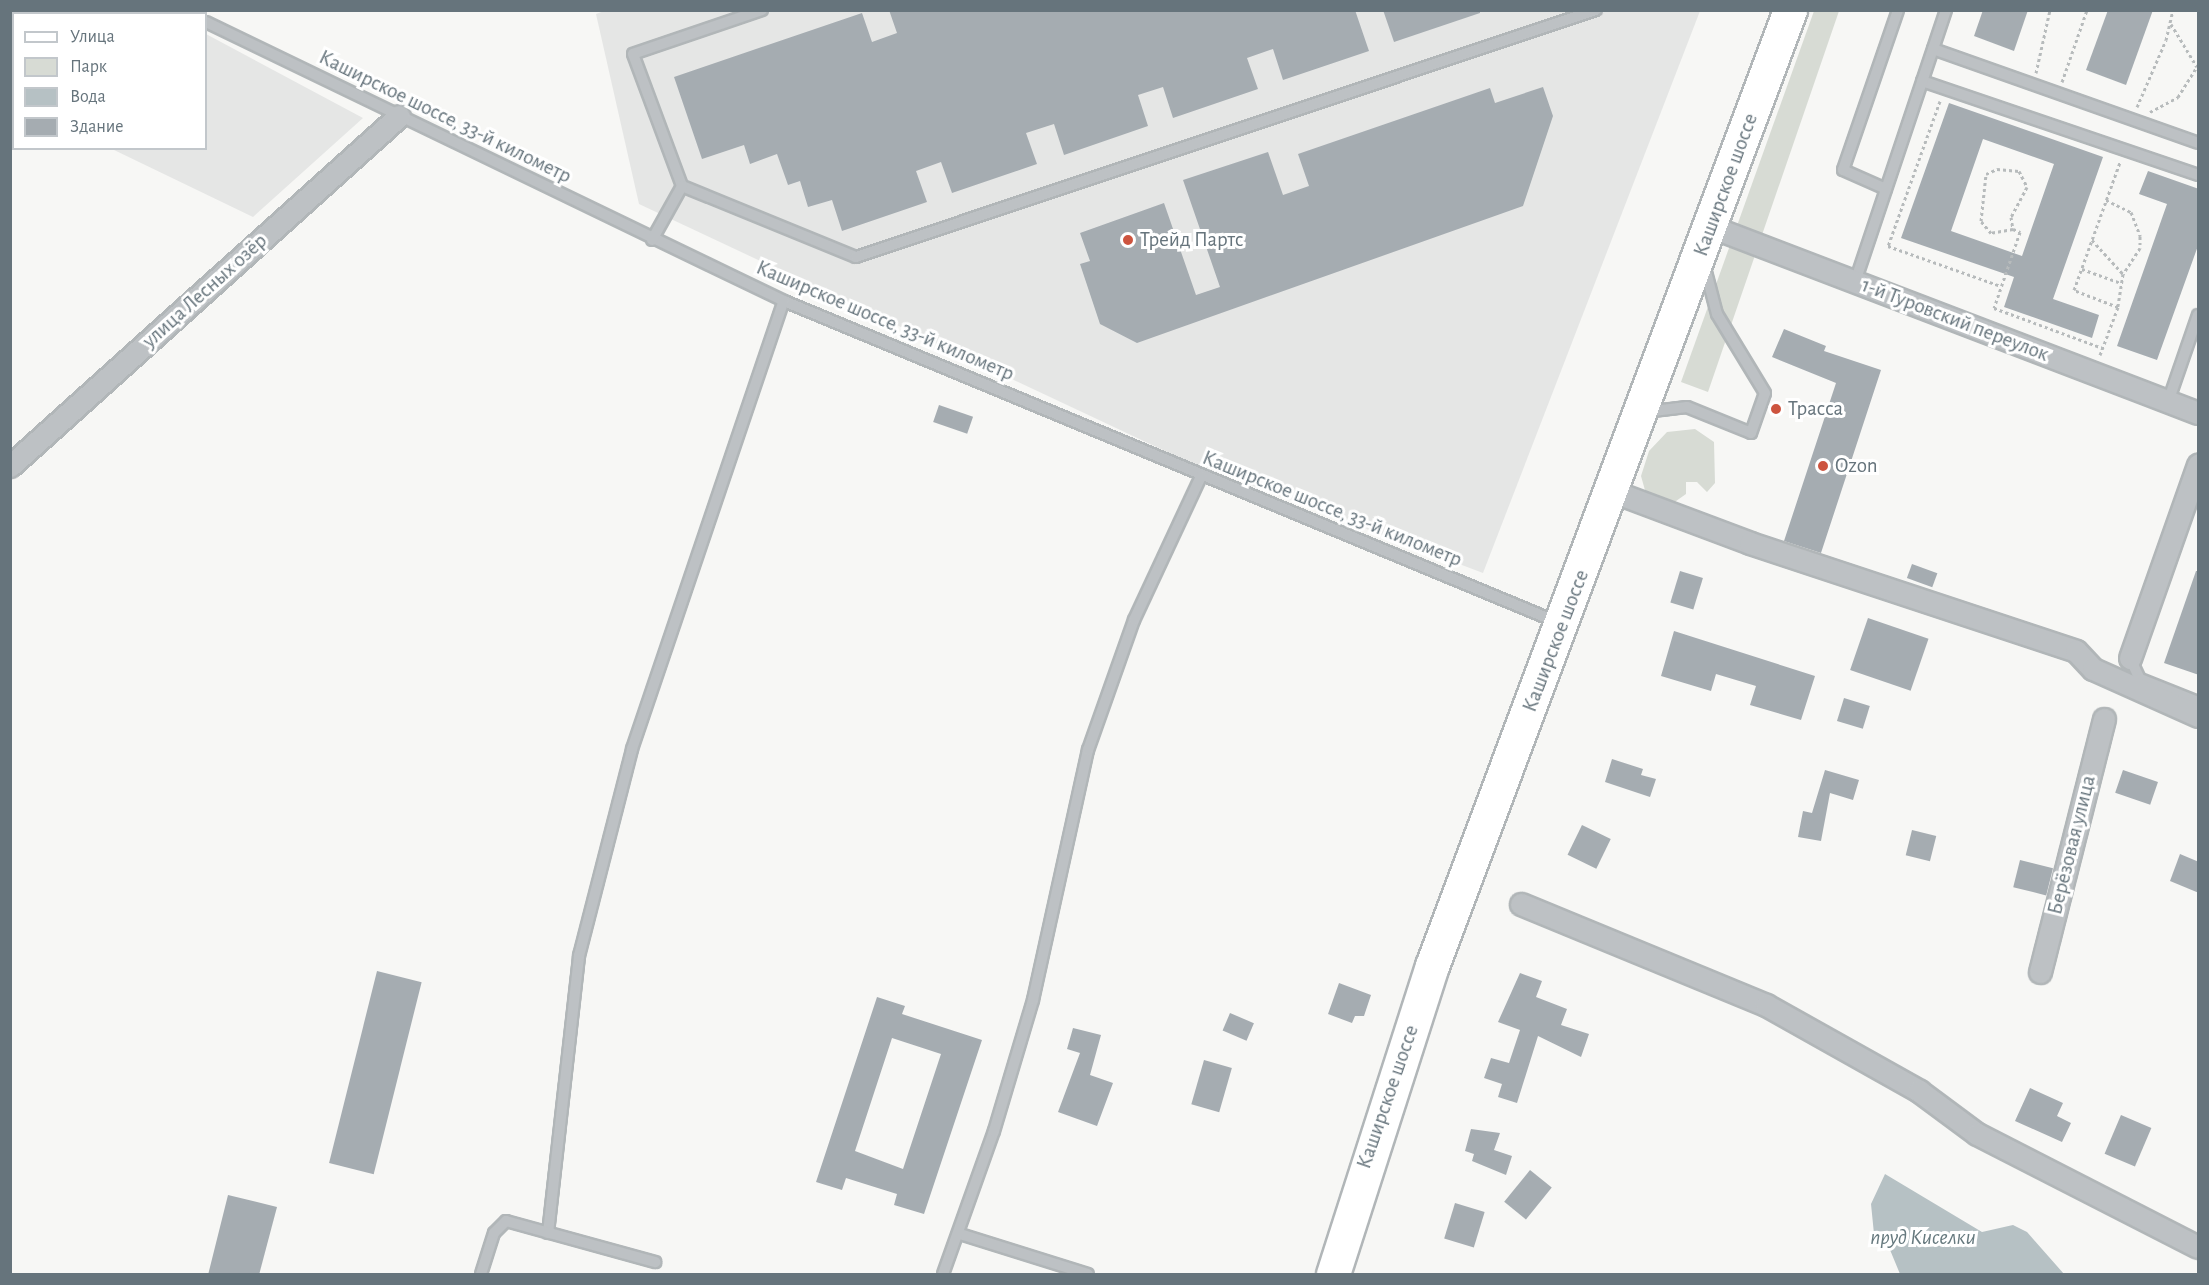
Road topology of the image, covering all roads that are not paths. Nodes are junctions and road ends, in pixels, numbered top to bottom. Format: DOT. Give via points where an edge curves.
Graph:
graph roads {
  1 [pos="762,10"];
  2 [pos="1596,10"];
  3 [pos="1790,10"];
  4 [pos="1898,10"];
  5 [pos="1946,10"];
  6 [pos="207,22"];
  7 [pos="1933,49"];
  8 [pos="1922,81"];
  9 [pos="399,116"];
  10 [pos="2199,143"];
  11 [pos="2199,176"];
  12 [pos="682,186"];
  13 [pos="1886,189"];
  14 [pos="1707,239"];
  15 [pos="652,240"];
  16 [pos="1855,282"];
  17 [pos="784,301"];
  18 [pos="2199,315"];
  19 [pos="2168,402"];
  20 [pos="1642,413"];
  21 [pos="2199,413"];
  22 [pos="10,466"];
  23 [pos="2197,473"];
  24 [pos="1201,476"];
  25 [pos="1612,491"];
  26 [pos="2191,510"];
  27 [pos="1563,624"];
  28 [pos="2130,658"];
  29 [pos="2199,702"];
  30 [pos="2199,716"];
  31 [pos="2104,719"];
  32 [pos="1521,903"];
  33 [pos="2040,972"];
  34 [pos="548,1233"];
  35 [pos="960,1234"];
  36 [pos="2199,1247"];
  37 [pos="655,1262"];
  38 [pos="481,1275"];
  39 [pos="943,1275"];
  40 [pos="1088,1275"];
  41 [pos="1333,1275"];
  1 -- 12 [label="lane" via="633,54"];
  2 -- 12 [label="lane" via="856,257"];
  3 -- 14 [label="main road, Каширское шоссе"];
  4 -- 13 [label="lane" via="1843,170"];
  5 -- 7 [label="lane"];
  6 -- 9 [label="lane, Каширское шоссе, 33-й километр"];
  7 -- 8 [label="lane"];
  7 -- 10 [label="lane"];
  8 -- 11 [label="lane"];
  8 -- 13 [label="lane"];
  9 -- 15 [label="lane, Каширское шоссе, 33-й километр"];
  9 -- 22 [label="street, улица Лесных озёр"];
  12 -- 15 [label="lane"];
  13 -- 16 [label="lane"];
  14 -- 16 [label="street, 1-й Туровский переулок"];
  14 -- 20 [label="main road, Каширское шоссе"];
  14 -- 20 [label="lane" via="1717,314 1766,393 1751,433 1687,407"];
  15 -- 17 [label="lane, Каширское шоссе, 33-й километр"];
  16 -- 19 [label="street, 1-й Туровский переулок"];
  17 -- 24 [label="lane, Каширское шоссе, 33-й километр"];
  17 -- 34 [label="lane" via="632,749 582,944"];
  18 -- 19 [label="lane"];
  19 -- 21 [label="street, 1-й Туровский переулок"];
  20 -- 25 [label="main road, Каширское шоссе"];
  23 -- 26 [label="street"];
  24 -- 27 [label="lane, Каширское шоссе, 33-й километр"];
  24 -- 35 [label="lane" via="1134,620 1088,750 1033,1000"];
  25 -- 27 [label="main road, Каширское шоссе"];
  25 -- 30 [label="street" via="1750,543 2076,651 2093,669"];
  26 -- 28 [label="street"];
  27 -- 41 [label="main road, Каширское шоссе" via="1432,966"];
  28 -- 29 [label="lane" via="2140,678"];
  31 -- 33 [label="street, Берёзовая улица"];
  32 -- 36 [label="street" via="1766,1005 1919,1091 1977,1134"];
  34 -- 37 [label="lane"];
  34 -- 38 [label="lane" via="506,1221 494,1233"];
  35 -- 39 [label="lane"];
  35 -- 40 [label="lane"];
}
